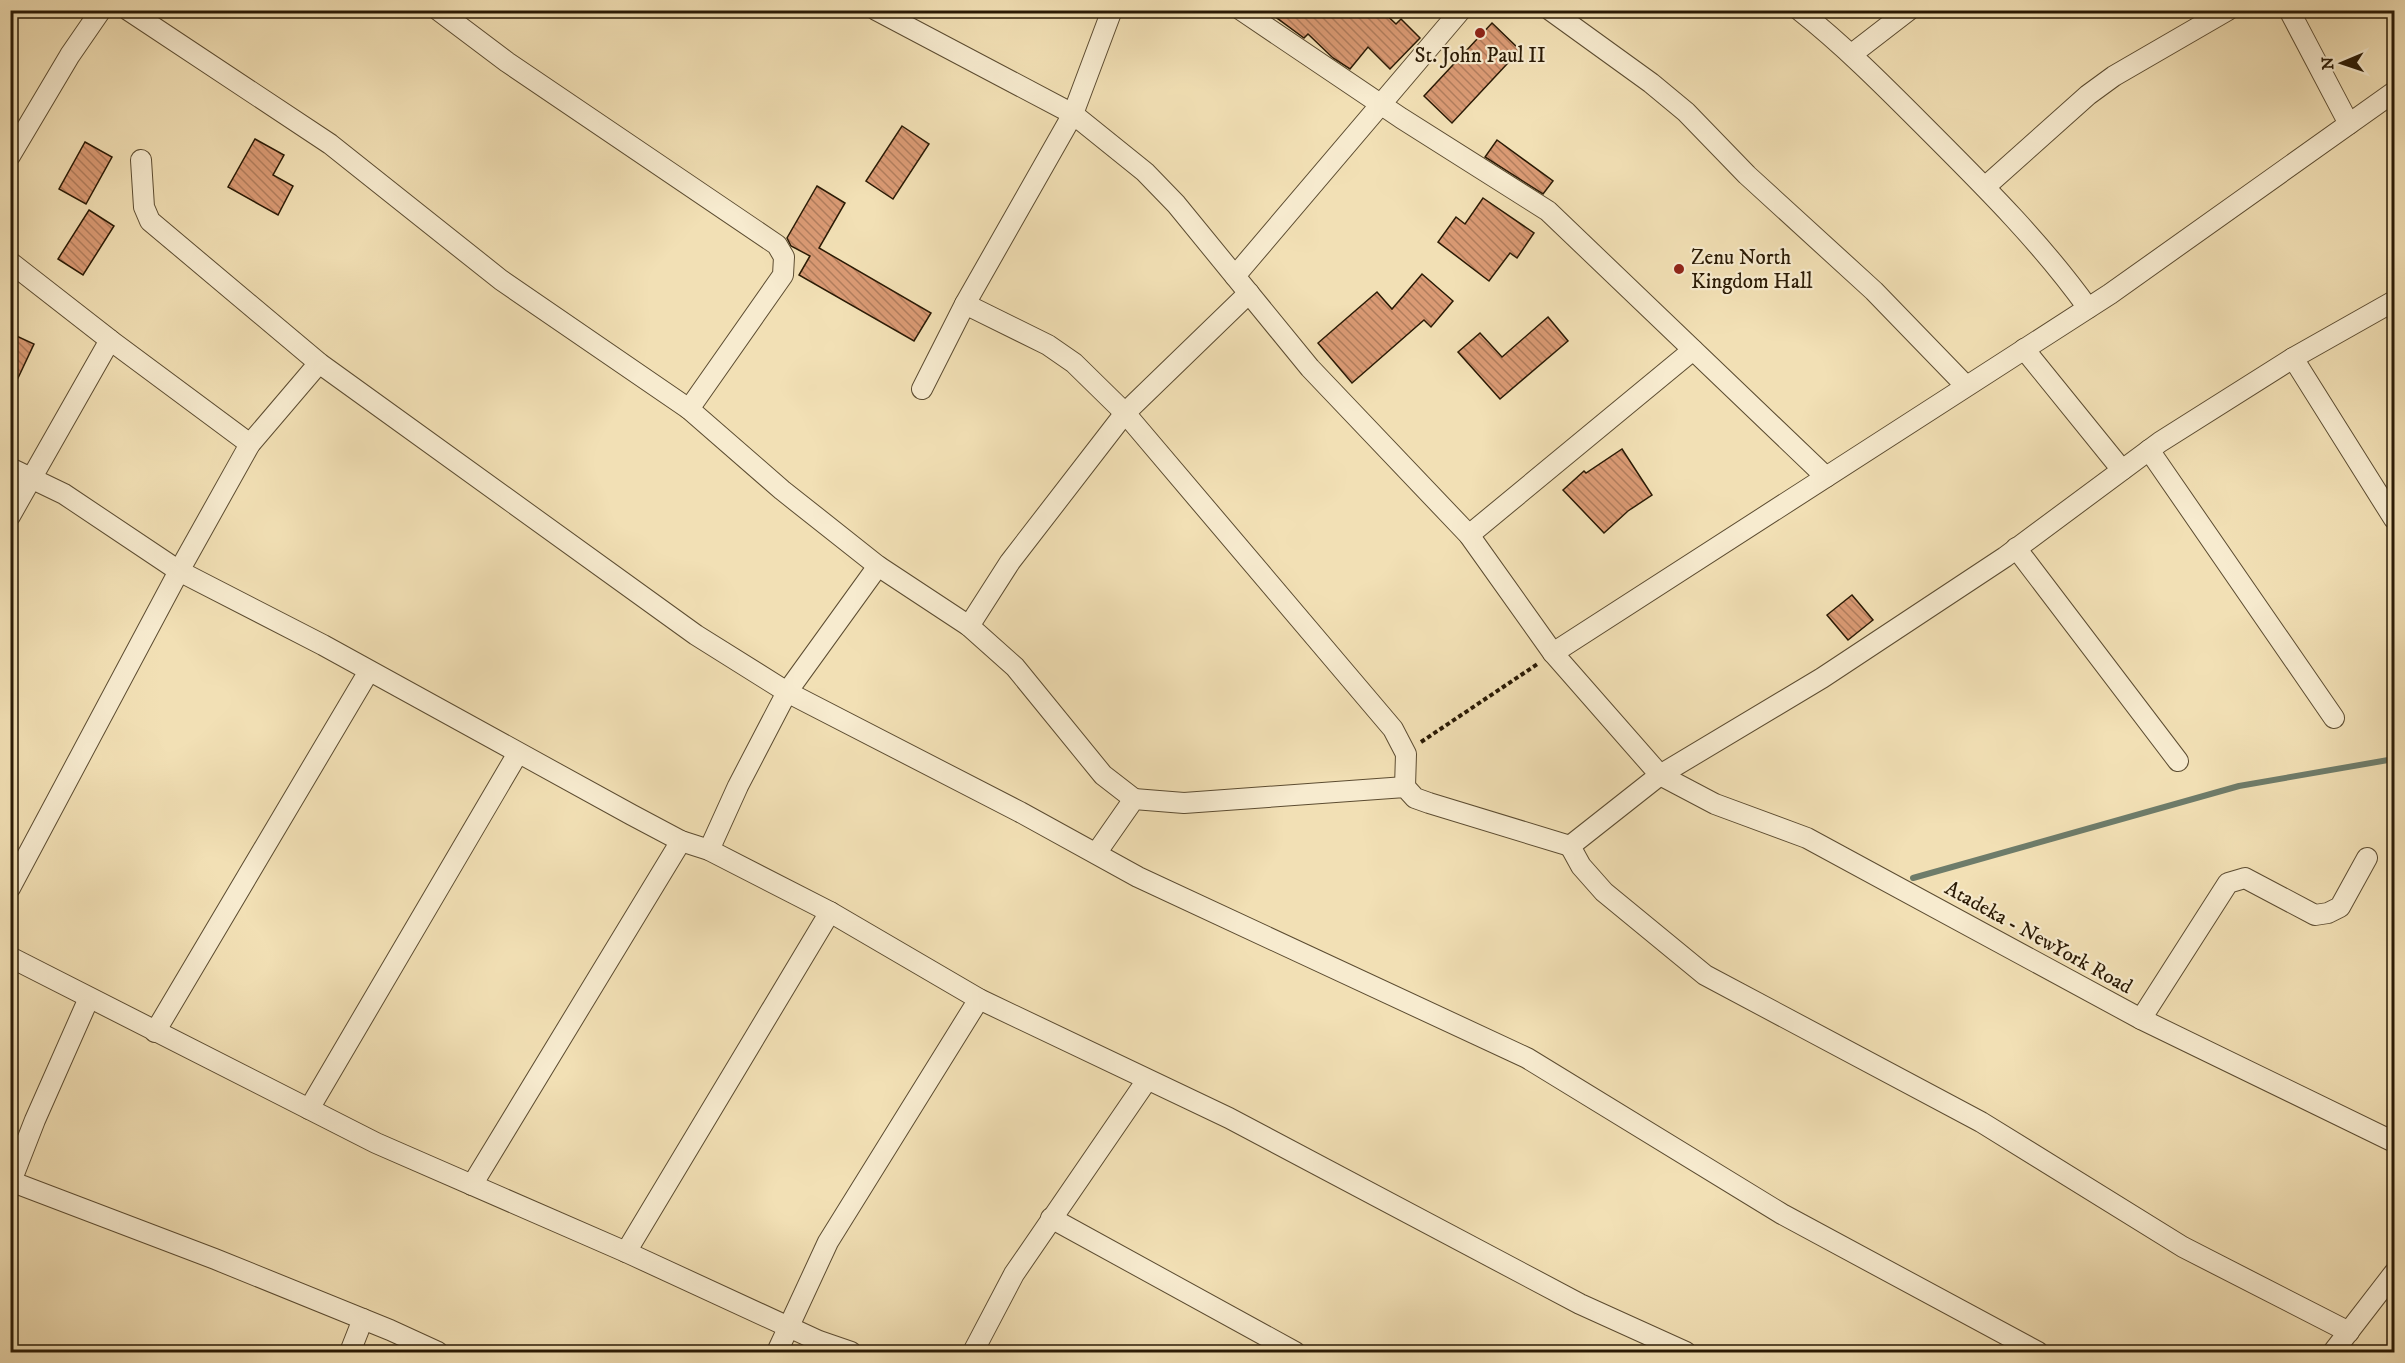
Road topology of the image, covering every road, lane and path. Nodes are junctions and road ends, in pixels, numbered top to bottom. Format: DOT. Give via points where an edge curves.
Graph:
graph roads {
  1 [pos="101,10"];
  2 [pos="129,10"];
  3 [pos="438,10"];
  4 [pos="876,10"];
  5 [pos="1112,10"];
  6 [pos="1241,10"];
  7 [pos="1461,10"];
  8 [pos="1550,10"];
  9 [pos="1799,10"];
  10 [pos="1909,10"];
  11 [pos="2228,10"];
  12 [pos="2289,10"];
  13 [pos="1852,54"];
  14 [pos="2394,92"];
  15 [pos="1382,104"];
  16 [pos="1074,114"];
  17 [pos="2349,124"];
  18 [pos="10,156"];
  19 [pos="141,160"];
  20 [pos="1985,187"];
  21 [pos="10,262"];
  22 [pos="1235,276"];
  23 [pos="1250,293"];
  24 [pos="2394,302"];
  25 [pos="965,304"];
  26 [pos="2088,308"];
  27 [pos="110,340"];
  28 [pos="2024,349"];
  29 [pos="1693,350"];
  30 [pos="2293,358"];
  31 [pos="319,363"];
  32 [pos="1966,386"];
  33 [pos="922,389"];
  34 [pos="689,409"];
  35 [pos="1125,412"];
  36 [pos="250,444"];
  37 [pos="2149,450"];
  38 [pos="10,468"];
  39 [pos="2122,470"];
  40 [pos="1826,477"];
  41 [pos="31,478"];
  42 [pos="10,516"];
  43 [pos="2394,519"];
  44 [pos="1469,535"];
  45 [pos="2016,548"];
  46 [pos="878,566"];
  47 [pos="178,571"];
  48 [pos="969,626"];
  49 [pos="1552,653"];
  50 [pos="369,670"];
  51 [pos="787,692"];
  52 [pos="2334,718"];
  53 [pos="518,753"];
  54 [pos="1406,754"];
  55 [pos="2178,761"];
  56 [pos="1660,775"];
  57 [pos="1405,787"];
  58 [pos="1134,799"];
  59 [pos="681,841"];
  60 [pos="1570,846"];
  61 [pos="709,850"];
  62 [pos="1097,852"];
  63 [pos="2367,858"];
  64 [pos="10,888"];
  65 [pos="830,912"];
  66 [pos="10,957"];
  67 [pos="89,998"];
  68 [pos="980,999"];
  69 [pos="2141,1019"];
  70 [pos="155,1032"];
  71 [pos="1147,1080"];
  72 [pos="309,1109"];
  73 [pos="2394,1142"];
  74 [pos="11,1182"];
  75 [pos="472,1185"];
  76 [pos="1051,1218"];
  77 [pos="626,1251"];
  78 [pos="2394,1273"];
  79 [pos="363,1319"];
  80 [pos="789,1326"];
  81 [pos="2349,1332"];
  82 [pos="350,1353"];
  83 [pos="438,1353"];
  84 [pos="777,1353"];
  85 [pos="851,1353"];
  86 [pos="973,1353"];
  87 [pos="1295,1353"];
  88 [pos="1686,1353"];
  89 [pos="2038,1353"];
  90 [pos="2332,1353"];
  1 -- 18 [label="street"];
  2 -- 34 [label="street" via="330,144 501,280"];
  3 -- 34 [label="street" via="507,62 777,245 784,257 783,274"];
  4 -- 16 [label="street"];
  5 -- 16 [label="street"];
  6 -- 15 [label="street"];
  7 -- 15 [label="street"];
  8 -- 32 [label="street" via="1686,112 1747,175 1874,291"];
  9 -- 13 [label="street"];
  10 -- 13 [label="street"];
  11 -- 20 [label="street" via="2088,95"];
  12 -- 17 [label="street"];
  13 -- 20 [label="street"];
  14 -- 17 [label="street"];
  15 -- 22 [label="street"];
  15 -- 29 [label="street" via="1548,211"];
  16 -- 22 [label="street" via="1176,204"];
  16 -- 25 [label="street"];
  17 -- 26 [label="street"];
  19 -- 31 [label="street" via="144,207 150,221"];
  20 -- 26 [label="street" via="2054,262"];
  21 -- 27 [label="street"];
  22 -- 23 [label="street"];
  23 -- 35 [label="street"];
  23 -- 44 [label="street" via="1310,368"];
  24 -- 30 [label="street"];
  25 -- 33 [label="street"];
  25 -- 35 [label="street" via="1048,345 1074,363"];
  26 -- 28 [label="street"];
  27 -- 36 [label="street"];
  27 -- 41 [label="street"];
  28 -- 32 [label="street"];
  28 -- 39 [label="street"];
  29 -- 40 [label="street"];
  29 -- 44 [label="street"];
  30 -- 37 [label="street"];
  30 -- 43 [label="street"];
  31 -- 36 [label="street"];
  31 -- 51 [label="street" via="696,635"];
  32 -- 40 [label="street"];
  34 -- 46 [label="street"];
  35 -- 48 [label="street" via="1010,562"];
  35 -- 54 [label="street" via="1393,729"];
  36 -- 47 [label="street"];
  37 -- 39 [label="street"];
  37 -- 52 [label="street"];
  38 -- 41 [label="street"];
  39 -- 45 [label="street"];
  40 -- 49 [label="street"];
  41 -- 42 [label="street"];
  41 -- 47 [label="street" via="64,494"];
  44 -- 49 [label="street"];
  45 -- 55 [label="street"];
  45 -- 56 [label="street" via="1822,678"];
  46 -- 48 [label="street"];
  46 -- 51 [label="street"];
  47 -- 50 [label="street"];
  47 -- 64 [label="street"];
  48 -- 58 [label="street" via="1015,667 1103,776"];
  49 -- 54 [label="path"];
  49 -- 56 [label="street"];
  50 -- 53 [label="street"];
  50 -- 70 [label="street"];
  51 -- 61 [label="street"];
  51 -- 62 [label="street"];
  53 -- 59 [label="street"];
  53 -- 72 [label="street"];
  54 -- 57 [label="street"];
  56 -- 60 [label="street"];
  56 -- 69 [label="street, Atadeka - NewYork Road" via="1715,804 1807,838"];
  57 -- 58 [label="street" via="1184,803"];
  57 -- 60 [label="street" via="1415,798"];
  58 -- 62 [label="street"];
  59 -- 61 [label="street"];
  59 -- 75 [label="street"];
  60 -- 81 [label="street" via="1581,866 1604,892 1705,975 1981,1122 2182,1247"];
  61 -- 65 [label="street"];
  62 -- 89 [label="street" via="1138,877 1527,1058 1782,1214"];
  63 -- 69 [label="street" via="2340,907 2328,913 2315,915 2245,878 2228,883"];
  65 -- 68 [label="street"];
  65 -- 77 [label="street"];
  66 -- 67 [label="street"];
  67 -- 70 [label="street"];
  67 -- 74 [label="street"];
  68 -- 71 [label="street"];
  68 -- 80 [label="street" via="828,1242"];
  69 -- 73 [label="street, Atadeka - NewYork Road"];
  70 -- 72 [label="street"];
  71 -- 76 [label="street"];
  71 -- 88 [label="street" via="1229,1118 1580,1304"];
  72 -- 75 [label="street"];
  74 -- 79 [label="street"];
  75 -- 77 [label="street"];
  76 -- 86 [label="street" via="1014,1274"];
  76 -- 87 [label="street"];
  77 -- 80 [label="street"];
  78 -- 81 [label="street"];
  79 -- 82 [label="street"];
  79 -- 83 [label="street"];
  80 -- 84 [label="street"];
  80 -- 85 [label="street"];
  81 -- 90 [label="street"];
}
